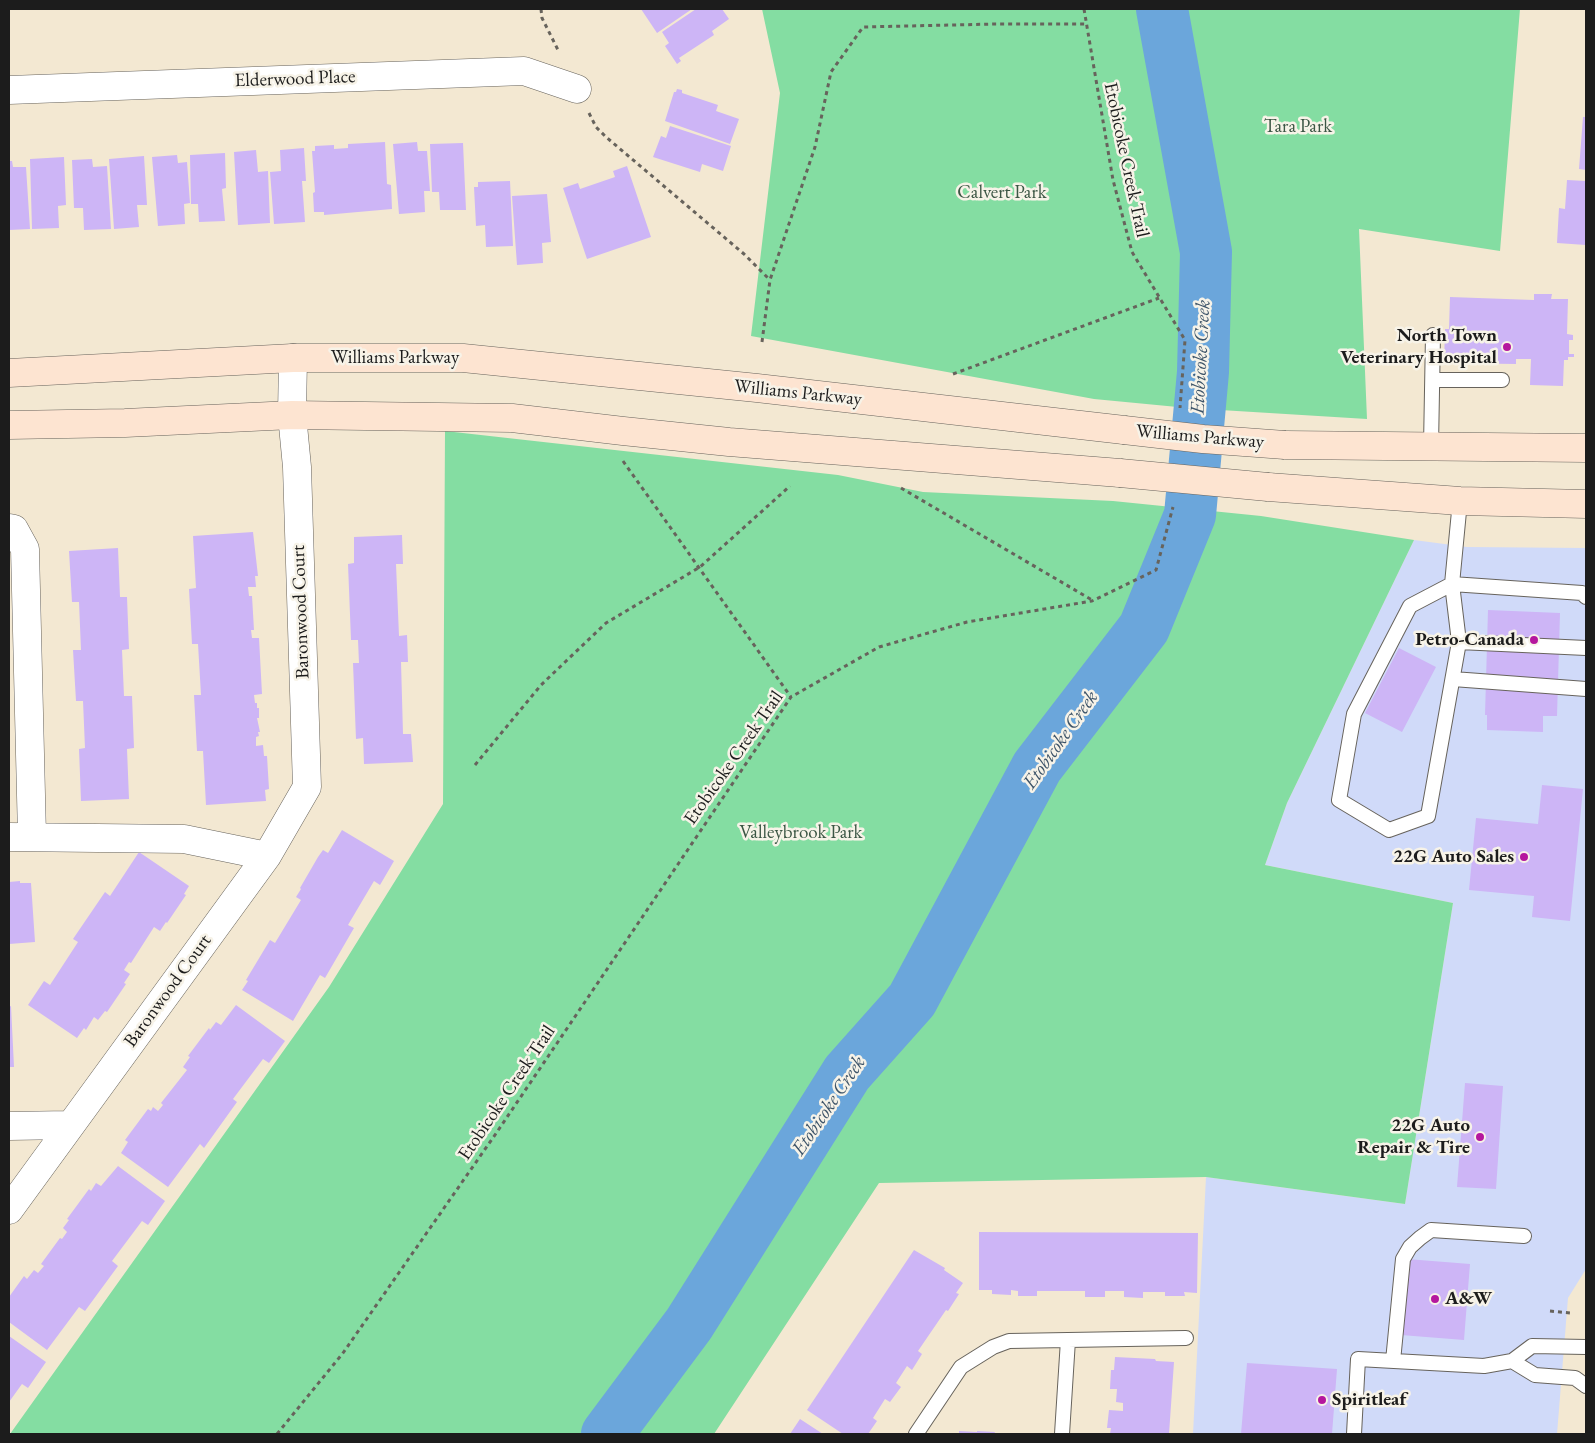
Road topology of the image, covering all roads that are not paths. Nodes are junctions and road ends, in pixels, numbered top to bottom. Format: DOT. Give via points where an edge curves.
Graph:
graph roads {
  1 [pos="577,89"];
  2 [pos="9,90"];
  3 [pos="1433,335"];
  4 [pos="293,358"];
  5 [pos="9,373"];
  6 [pos="1433,380"];
  7 [pos="1502,380"];
  8 [pos="292,415"];
  9 [pos="9,426"];
  10 [pos="1431,446"];
  11 [pos="1586,448"];
  12 [pos="1460,502"];
  13 [pos="1586,504"];
  14 [pos="9,528"];
  15 [pos="1452,584"];
  16 [pos="1586,597"];
  17 [pos="1459,642"];
  18 [pos="1586,648"];
  19 [pos="1453,679"];
  20 [pos="1586,689"];
  21 [pos="20,836"];
  22 [pos="267,856"];
  23 [pos="9,1126"];
  24 [pos="69,1126"];
  25 [pos="9,1210"];
  26 [pos="1524,1236"];
  27 [pos="1186,1338"];
  28 [pos="1068,1340"];
  29 [pos="1586,1347"];
  30 [pos="1393,1361"];
  31 [pos="1512,1361"];
  32 [pos="1586,1386"];
  33 [pos="916,1434"];
  34 [pos="1062,1434"];
  35 [pos="1354,1434"];
  1 -- 2 [label="street, Elderwood Place" via="524,70"];
  3 -- 6 [label="lane"];
  4 -- 5 [label="main road, Williams Parkway"];
  4 -- 8 [label="street, Baronwood Court"];
  4 -- 10 [label="main road, Williams Parkway, bridge" via="464,358 1203,439 1285,445"];
  6 -- 7 [label="lane"];
  6 -- 10 [label="lane"];
  8 -- 9 [label="main road"];
  8 -- 12 [label="main road, bridge" via="512,418 729,442"];
  8 -- 22 [label="street, Baronwood Court" via="297,476 307,788"];
  10 -- 11 [label="main road, Williams Parkway"];
  12 -- 13 [label="main road"];
  12 -- 15 [label="lane"];
  14 -- 21 [label="street" via="14,529 25,549"];
  15 -- 16 [label="lane" via="1582,592"];
  15 -- 17 [label="lane"];
  15 -- 19 [label="lane" via="1410,606 1354,714 1340,800 1389,830 1428,816"];
  17 -- 18 [label="lane"];
  17 -- 19 [label="lane"];
  19 -- 20 [label="lane"];
  21 -- 22 [label="street" via="184,839"];
  22 -- 24 [label="street, Baronwood Court"];
  23 -- 24 [label="street"];
  24 -- 25 [label="street, Baronwood Court"];
  26 -- 30 [label="lane" via="1431,1230 1410,1247 1404,1259"];
  27 -- 28 [label="lane"];
  28 -- 33 [label="lane" via="1009,1341 978,1355 961,1367"];
  28 -- 34 [label="lane"];
  29 -- 31 [label="lane" via="1532,1346"];
  30 -- 31 [label="lane" via="1484,1366"];
  30 -- 35 [label="lane" via="1358,1359"];
  31 -- 32 [label="lane" via="1535,1376 1575,1378"];
}
